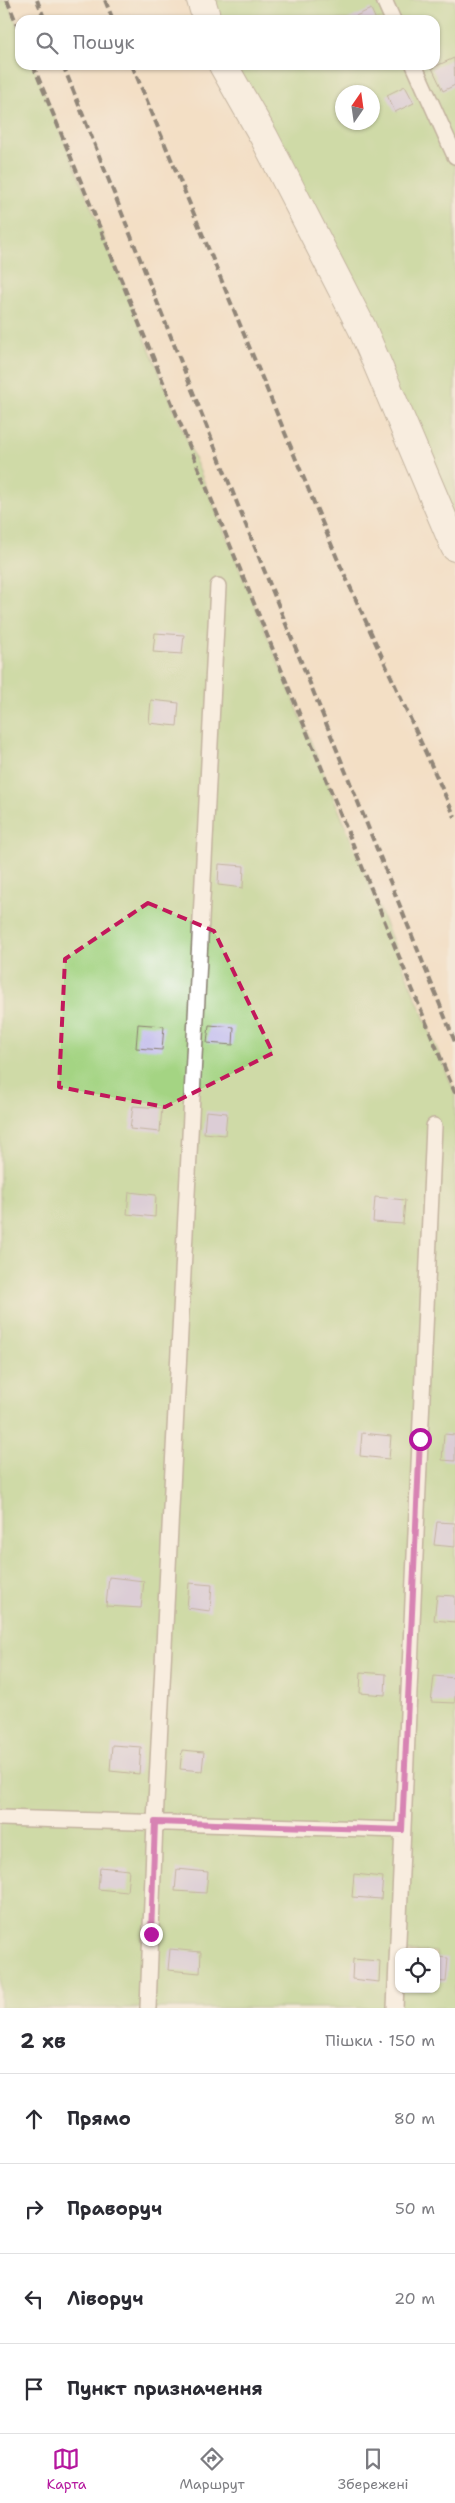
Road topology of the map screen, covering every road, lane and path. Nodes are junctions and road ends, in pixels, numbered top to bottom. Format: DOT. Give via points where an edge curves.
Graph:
graph roads {
  1 [pos="202,0"];
  2 [pos="384,0"];
  3 [pos="206,15"];
  4 [pos="391,15"];
  5 [pos="226,70"];
  6 [pos="416,70"];
  7 [pos="455,156"];
  8 [pos="455,547"];
  9 [pos="218,586"];
  10 [pos="434,1126"];
  11 [pos="0,1818"];
  12 [pos="155,1822"];
  13 [pos="402,1830"];
  14 [pos="148,2008"];
  15 [pos="395,2008"];
  1 -- 3 [label="street"];
  2 -- 4 [label="lane"];
  5 -- 8 [label="street" via="362,328"];
  6 -- 7 [label="lane"];
  9 -- 12 [label="lane"];
  10 -- 13 [label="lane"];
  11 -- 12 [label="lane"];
  12 -- 13 [label="lane"];
  12 -- 14 [label="lane"];
  13 -- 15 [label="lane"];
}
